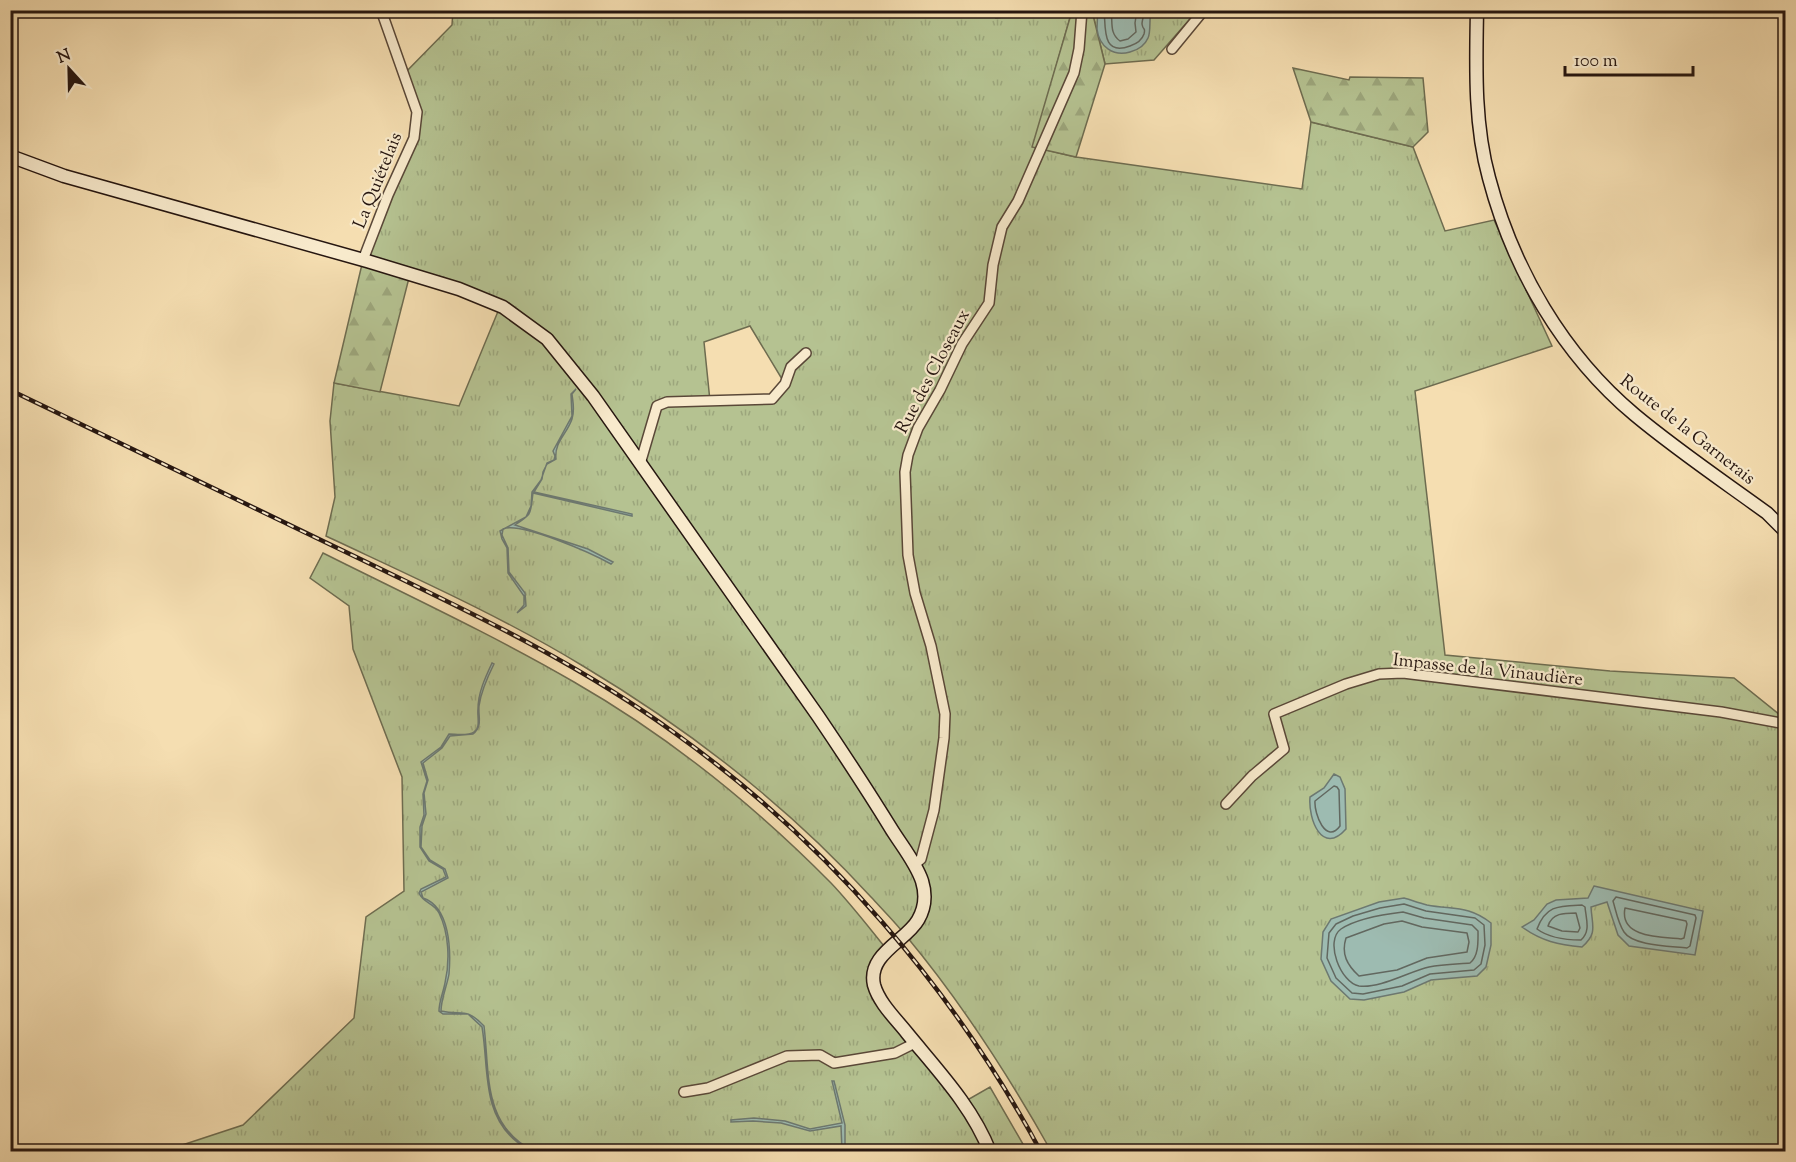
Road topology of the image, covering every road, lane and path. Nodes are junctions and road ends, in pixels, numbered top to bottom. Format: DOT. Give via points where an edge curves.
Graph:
graph roads {
  1 [pos="381,10"];
  2 [pos="1082,10"];
  3 [pos="1204,10"];
  4 [pos="1477,10"];
  5 [pos="1172,48"];
  6 [pos="10,156"];
  7 [pos="363,260"];
  8 [pos="806,353"];
  9 [pos="640,464"];
  10 [pos="1785,532"];
  11 [pos="1785,724"];
  12 [pos="1226,804"];
  13 [pos="914,865"];
  14 [pos="915,1043"];
  15 [pos="684,1092"];
  16 [pos="990,1152"];
  1 -- 7 [label="street, La Quiételais" via="417,112 414,138"];
  2 -- 13 [label="street, Rue des Closeaux" via="1074,73 1018,201 1002,227 989,303 962,344 908,455 908,555 945,714 934,810 921,859"];
  3 -- 5 [label="street"];
  4 -- 10 [label="main road, Route de la Garnerais" via="1478,103 1488,177 1519,264 1533,289 1571,348 1600,382 1635,415 1767,513"];
  6 -- 7 [label="main road" via="64,176"];
  7 -- 9 [label="main road" via="459,289 503,307 547,339"];
  8 -- 9 [label="street" via="791,367 785,384 772,399 667,402 657,406"];
  9 -- 13 [label="main road" via="851,765"];
  11 -- 12 [label="street, Impasse de la Vinaudière" via="1721,712 1403,673 1379,674 1274,714 1284,749"];
  13 -- 14 [label="main road" via="922,882 924,903 918,921 877,964 874,983 887,1008"];
  14 -- 15 [label="street" via="895,1053 834,1064 820,1055 787,1056 708,1088"];
  14 -- 16 [label="main road" via="964,1102"];
}
